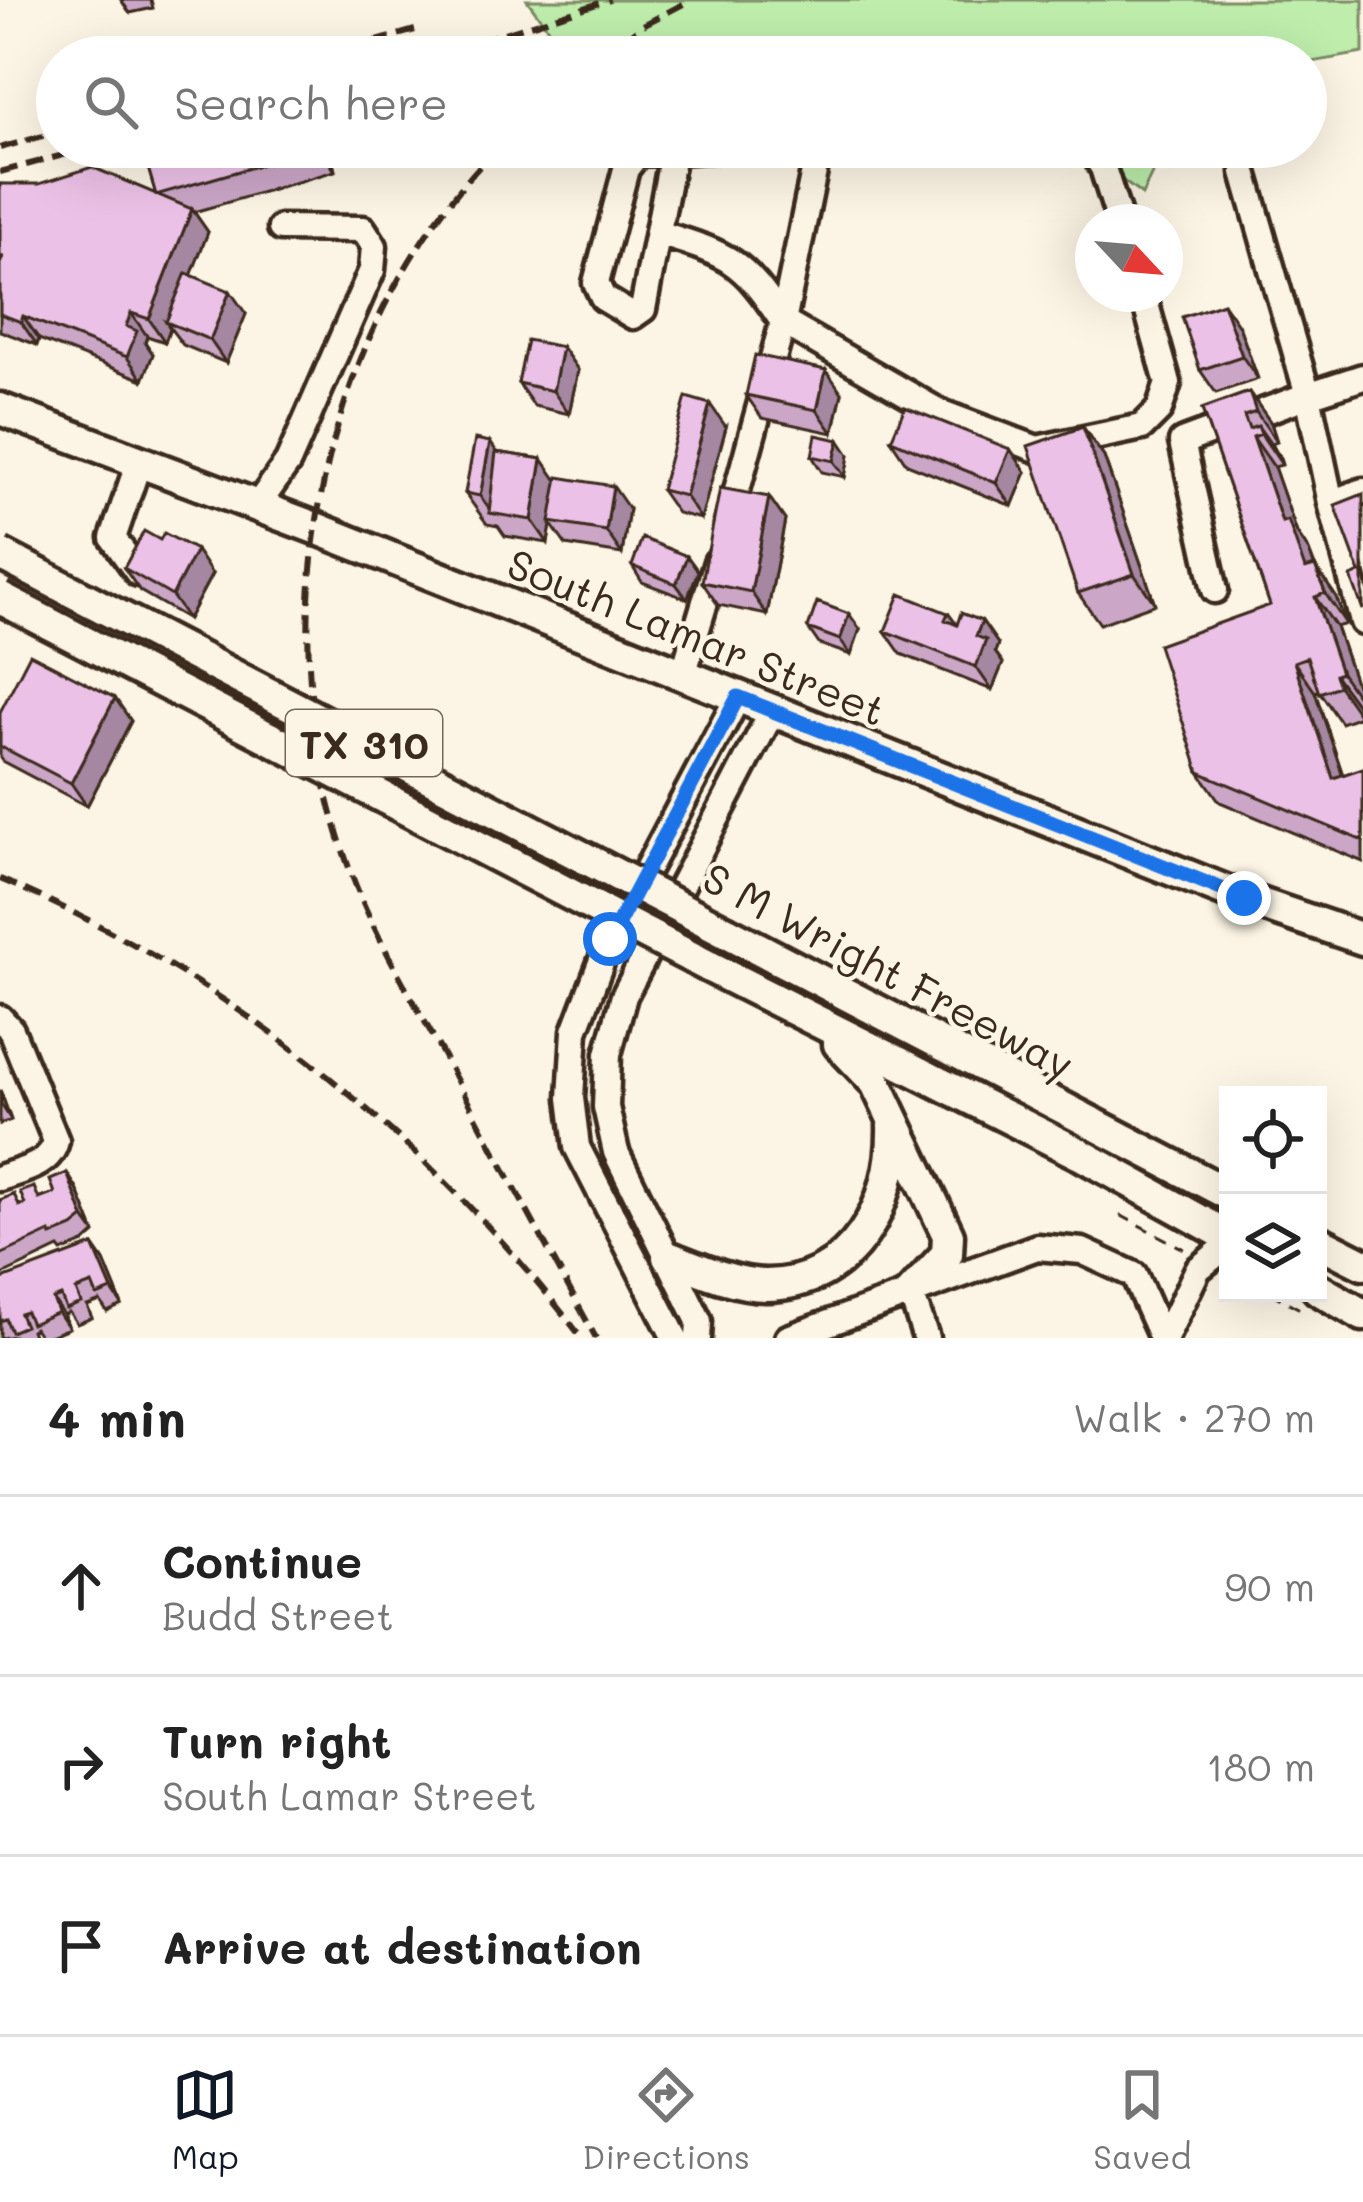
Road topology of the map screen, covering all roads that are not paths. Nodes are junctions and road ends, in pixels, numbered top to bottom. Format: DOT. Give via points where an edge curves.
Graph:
graph roads {
  1 [pos="627,168"];
  2 [pos="670,168"];
  3 [pos="815,168"];
  4 [pos="1103,168"];
  5 [pos="1244,172"];
  6 [pos="1114,204"];
  7 [pos="281,228"];
  8 [pos="658,233"];
  9 [pos="1149,312"];
  10 [pos="784,322"];
  11 [pos="1363,377"];
  12 [pos="1308,395"];
  13 [pos="0,409"];
  14 [pos="139,462"];
  15 [pos="1363,491"];
  16 [pos="1331,503"];
  17 [pos="257,506"];
  18 [pos="0,554"];
  19 [pos="138,573"];
  20 [pos="1215,590"];
  21 [pos="0,598"];
  22 [pos="1363,622"];
  23 [pos="683,675"];
  24 [pos="738,697"];
  25 [pos="773,710"];
  26 [pos="1363,939"];
  27 [pos="708,966"];
  28 [pos="0,1018"];
  29 [pos="892,1113"];
  30 [pos="0,1178"];
  31 [pos="1219,1189"];
  32 [pos="1219,1236"];
  33 [pos="1327,1246"];
  34 [pos="1219,1249"];
  35 [pos="668,1257"];
  36 [pos="1363,1264"];
  37 [pos="911,1293"];
  38 [pos="1327,1293"];
  39 [pos="1363,1315"];
  40 [pos="674,1338"];
  41 [pos="698,1338"];
  42 [pos="788,1338"];
  43 [pos="926,1338"];
  44 [pos="1164,1338"];
  1 -- 8 [label="street" via="596,283 603,298 633,316 643,309"];
  2 -- 8 [label="street"];
  3 -- 10 [label="street"];
  4 -- 6 [label="street"];
  5 -- 12 [label="street"];
  7 -- 17 [label="street" via="363,229 374,246 372,271 288,462"];
  8 -- 10 [label="street" via="728,255"];
  9 -- 10 [label="street" via="1168,382 1159,410 1142,427 1037,449 939,412"];
  10 -- 23 [label="street"];
  11 -- 12 [label="street"];
  12 -- 16 [label="street"];
  12 -- 20 [label="street" via="1182,442"];
  13 -- 14 [label="main road, South Lamar Street"];
  14 -- 17 [label="main road, South Lamar Street"];
  14 -- 19 [label="street" via="112,538"];
  15 -- 16 [label="street"];
  16 -- 22 [label="street"];
  17 -- 23 [label="main road, South Lamar Street"];
  18 -- 31 [label="main road, S M Wright Freeway / TX 310, bridge"];
  21 -- 27 [label="main road, S M Wright Freeway / TX 310, bridge"];
  23 -- 24 [label="main road, South Lamar Street"];
  24 -- 25 [label="main road, South Lamar Street"];
  24 -- 40 [label="street" via="610,939 575,1031 578,1147"];
  25 -- 26 [label="main road, South Lamar Street"];
  25 -- 35 [label="street" via="624,996 608,1054 606,1106 616,1152"];
  27 -- 29 [label="main road" via="857,1058"];
  27 -- 32 [label="main road, S M Wright Freeway / TX 310" via="1080,1154"];
  28 -- 30 [label="street" via="56,1141 43,1162"];
  29 -- 35 [label="main road" via="885,1203 863,1238 823,1272 766,1285"];
  29 -- 37 [label="main road" via="948,1235 946,1254"];
  33 -- 36 [label="main road"];
  34 -- 44 [label="street" via="1198,1269"];
  35 -- 41 [label="street" via="699,1321"];
  37 -- 42 [label="street"];
  37 -- 43 [label="street"];
  37 -- 44 [label="street" via="1012,1253 1063,1246 1134,1276"];
  38 -- 39 [label="main road"];
}
